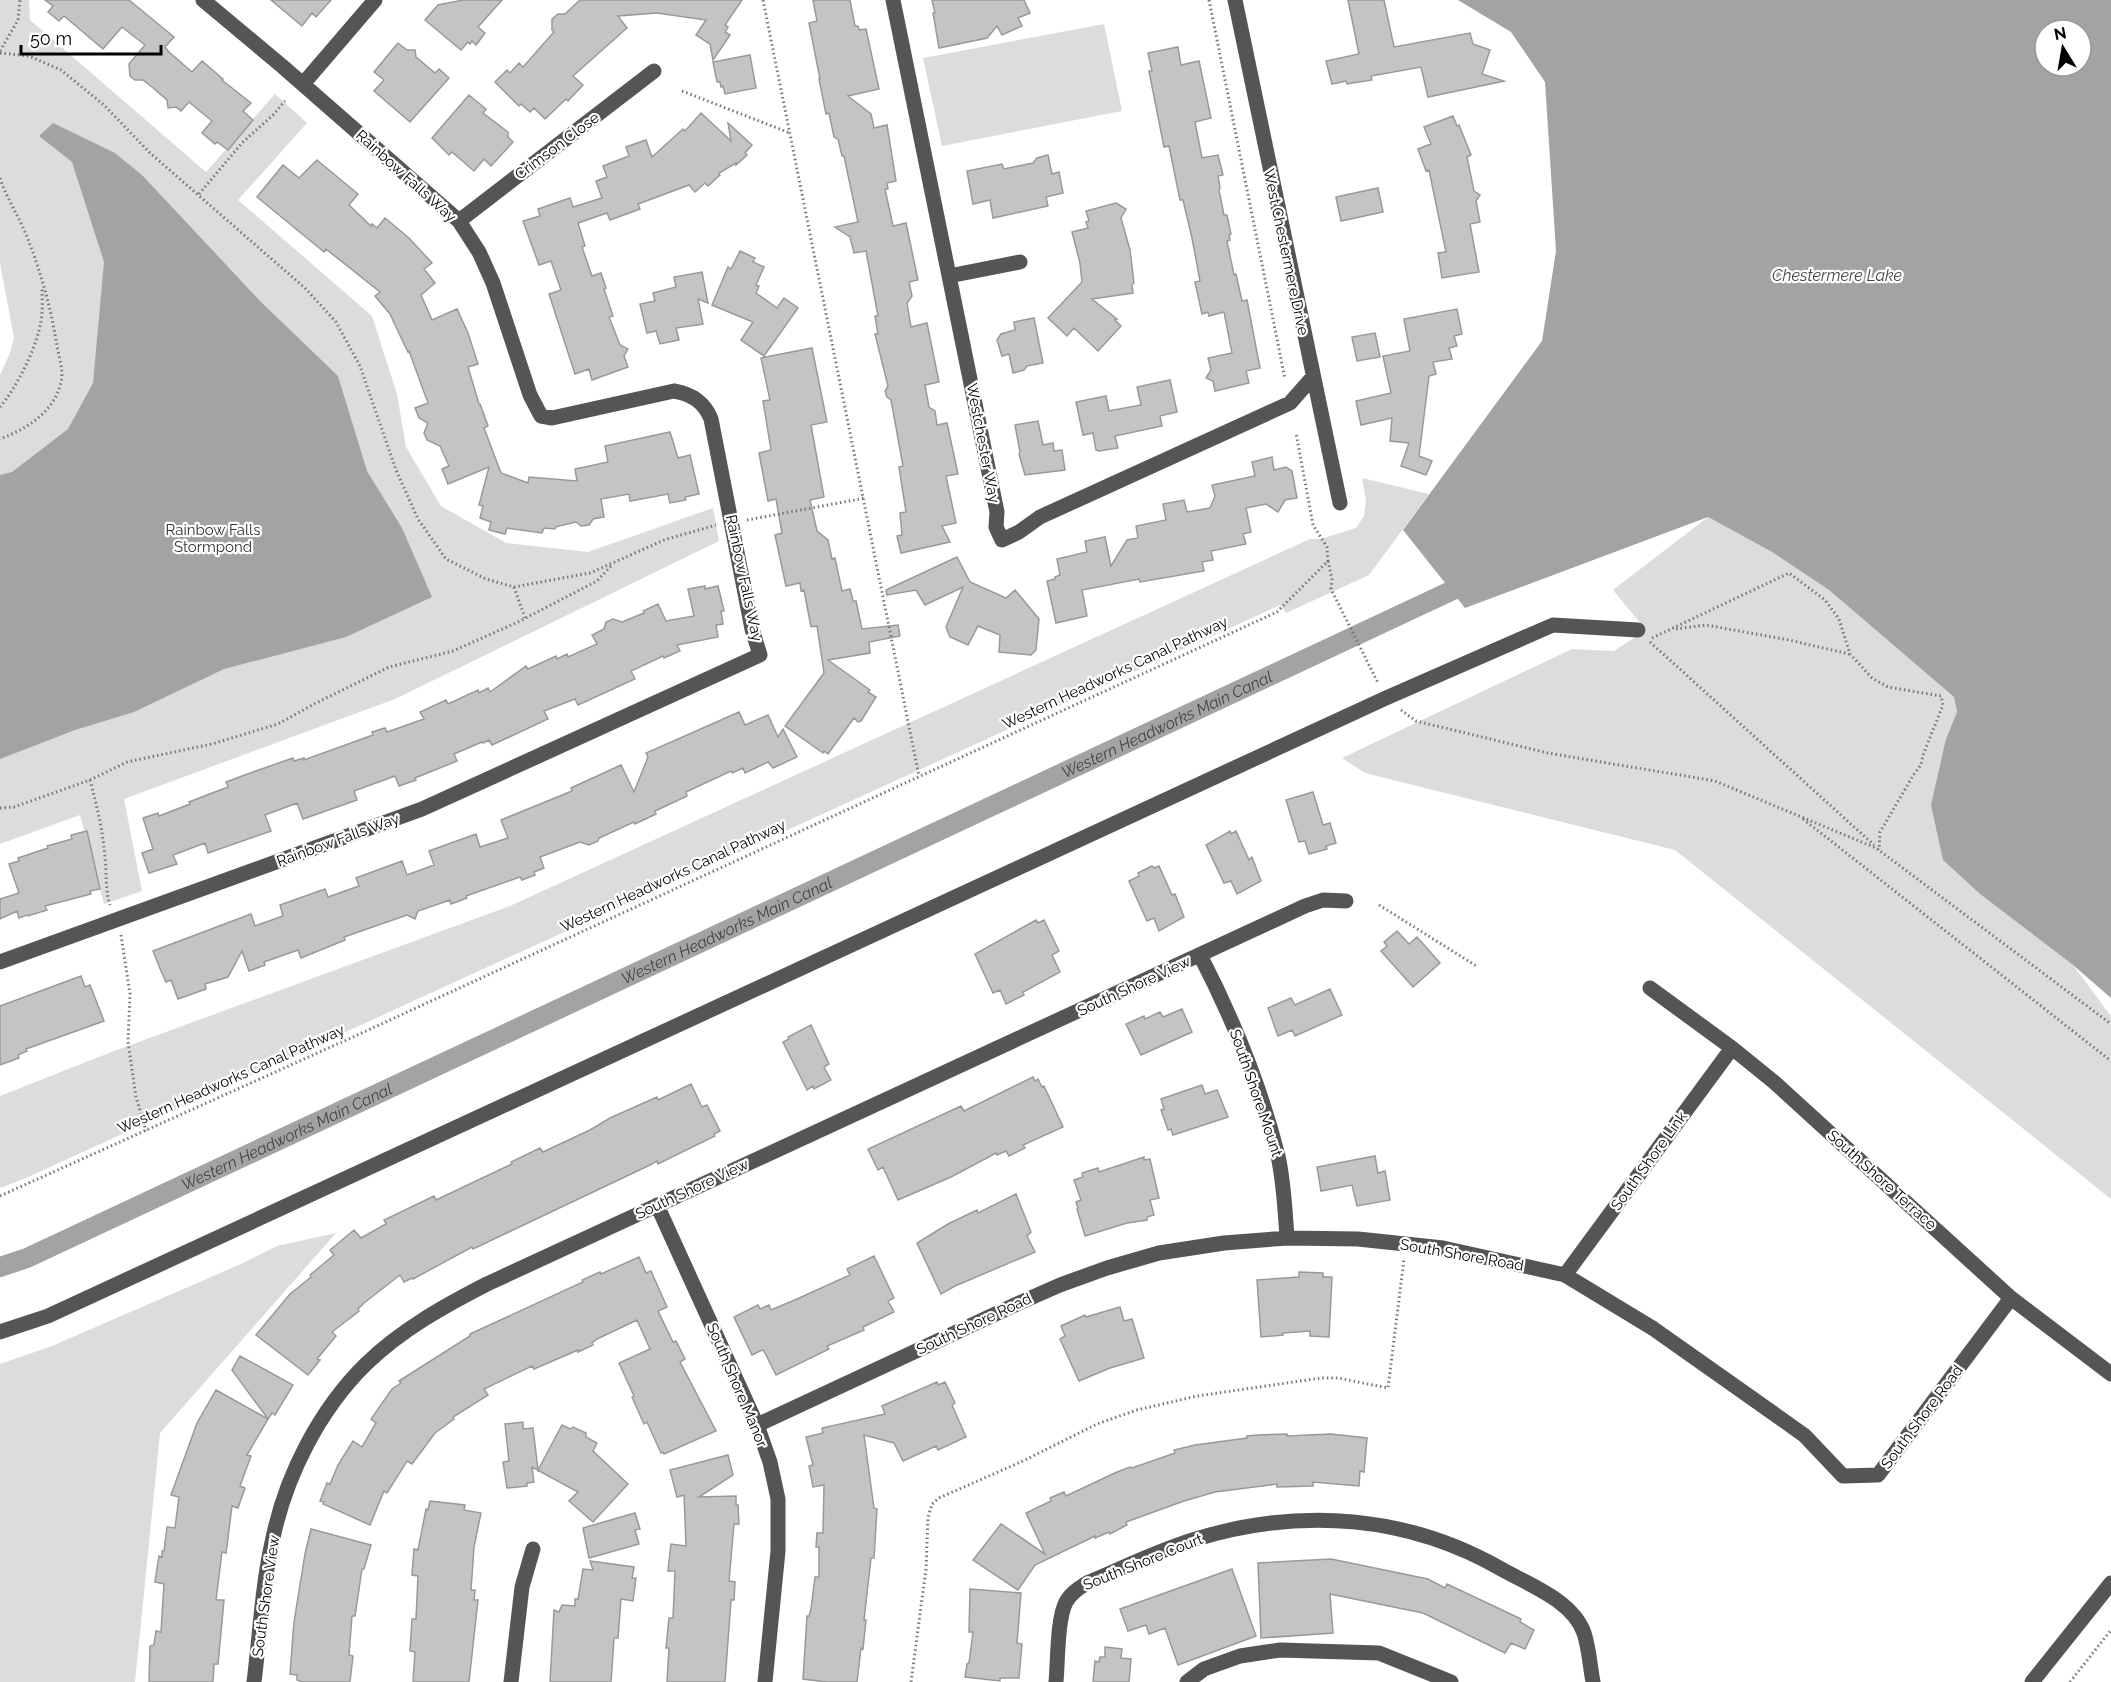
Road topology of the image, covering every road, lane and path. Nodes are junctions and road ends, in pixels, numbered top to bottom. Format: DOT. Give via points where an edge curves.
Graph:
graph roads {
  1 [pos="20,0"];
  2 [pos="203,0"];
  3 [pos="375,0"];
  4 [pos="763,0"];
  5 [pos="893,0"];
  6 [pos="1209,0"];
  7 [pos="1235,0"];
  8 [pos="0,52"];
  9 [pos="654,72"];
  10 [pos="303,84"];
  11 [pos="682,91"];
  12 [pos="285,101"];
  13 [pos="790,133"];
  14 [pos="0,178"];
  15 [pos="199,194"];
  16 [pos="459,221"];
  17 [pos="1020,262"];
  18 [pos="949,276"];
  19 [pos="42,283"];
  20 [pos="1312,378"];
  21 [pos="1285,379"];
  22 [pos="0,407"];
  23 [pos="1296,433"];
  24 [pos="0,439"];
  25 [pos="864,498"];
  26 [pos="1340,503"];
  27 [pos="746,520"];
  28 [pos="716,525"];
  29 [pos="1328,561"];
  30 [pos="614,564"];
  31 [pos="514,587"];
  32 [pos="525,618"];
  33 [pos="1671,629"];
  34 [pos="1638,630"];
  35 [pos="1850,654"];
  36 [pos="1386,698"];
  37 [pos="919,776"];
  38 [pos="90,780"];
  39 [pos="0,808"];
  40 [pos="1799,816"];
  41 [pos="1879,850"];
  42 [pos="1346,901"];
  43 [pos="1379,904"];
  44 [pos="110,905"];
  45 [pos="120,934"];
  46 [pos="1200,955"];
  47 [pos="0,962"];
  48 [pos="1478,967"];
  49 [pos="1650,988"];
  50 [pos="2111,1024"];
  51 [pos="1732,1047"];
  52 [pos="2111,1061"];
  53 [pos="146,1131"];
  54 [pos="0,1196"];
  55 [pos="657,1205"];
  56 [pos="1287,1238"];
  57 [pos="1404,1260"];
  58 [pos="1565,1275"];
  59 [pos="2011,1298"];
  60 [pos="0,1332"];
  61 [pos="2111,1374"];
  62 [pos="758,1425"];
  63 [pos="533,1549"];
  64 [pos="2111,1583"];
  65 [pos="2111,1630"];
  66 [pos="254,1682"];
  67 [pos="512,1682"];
  68 [pos="765,1682"];
  69 [pos="911,1682"];
  70 [pos="1056,1682"];
  71 [pos="1187,1682"];
  72 [pos="1451,1682"];
  73 [pos="1593,1682"];
  74 [pos="2032,1682"];
  75 [pos="2070,1682"];
  1 -- 8 [label="path" via="18,20"];
  2 -- 10 [label="street, Rainbow Falls Way"];
  3 -- 10 [label="street"];
  4 -- 13 [label="path"];
  5 -- 18 [label="street, Westchester Way"];
  6 -- 21 [label="path"];
  7 -- 20 [label="street, West Chestermere Drive"];
  8 -- 15 [label="path" via="30,56 62,70"];
  9 -- 16 [label="street, Crimson Close"];
  10 -- 16 [label="street, Rainbow Falls Way"];
  11 -- 13 [label="path"];
  12 -- 15 [label="path" via="242,143"];
  13 -- 25 [label="path"];
  14 -- 19 [label="path"];
  15 -- 31 [label="path" via="306,289 336,322 360,366 396,470 418,519 446,559 486,579"];
  16 -- 47 [label="street, Rainbow Falls Way" via="493,284 530,395 541,416 552,418 674,391 688,393 708,411 760,655 422,809"];
  17 -- 18 [label="street"];
  18 -- 20 [label="street, Westchester Way" via="997,512 996,527 1002,540 1040,517 1290,403"];
  19 -- 22 [label="path" via="41,321 24,370"];
  19 -- 24 [label="path" via="55,328 62,381 52,403 36,420"];
  20 -- 26 [label="street, West Chestermere Drive"];
  23 -- 29 [label="path" via="1313,525 1327,547"];
  25 -- 27 [label="path"];
  25 -- 37 [label="path"];
  28 -- 30 [label="path" via="664,540"];
  29 -- 36 [label="path" via="1331,589"];
  29 -- 37 [label="path, Western Headworks Canal Pathway" via="1277,612"];
  30 -- 31 [label="path" via="590,573"];
  30 -- 32 [label="path" via="597,581"];
  31 -- 32 [label="path"];
  32 -- 38 [label="path" via="453,651 389,667 278,724 212,744 127,762"];
  33 -- 35 [label="path" via="1706,626"];
  33 -- 35 [label="path" via="1789,573 1825,600 1839,619"];
  33 -- 41 [label="path" via="1649,640"];
  34 -- 36 [label="street" via="1553,625"];
  35 -- 41 [label="path" via="1872,678 1888,687 1941,696 1943,705 1921,765 1880,832"];
  36 -- 40 [label="path" via="1416,721 1548,753 1715,782"];
  36 -- 60 [label="street" via="48,1316"];
  37 -- 53 [label="path, Western Headworks Canal Pathway"];
  38 -- 39 [label="path" via="14,807"];
  38 -- 44 [label="path" via="99,814"];
  40 -- 41 [label="path"];
  40 -- 52 [label="path"];
  41 -- 50 [label="path"];
  42 -- 46 [label="street, South Shore View" via="1323,900 1305,906"];
  43 -- 48 [label="path"];
  45 -- 53 [label="path" via="129,994 128,1042 136,1097"];
  46 -- 55 [label="street, South Shore View"];
  46 -- 56 [label="street, South Shore Mount" via="1235,1030 1269,1125 1283,1185"];
  49 -- 51 [label="street, South Shore Terrace"];
  51 -- 58 [label="street, South Shore Link"];
  51 -- 59 [label="street, South Shore Terrace"];
  53 -- 54 [label="path, Western Headworks Canal Pathway"];
  55 -- 62 [label="street, South Shore Manor"];
  55 -- 66 [label="street, South Shore View" via="445,1306 404,1332 366,1364 334,1400 307,1446 278,1516"];
  56 -- 58 [label="street, South Shore Road" via="1358,1239 1443,1248"];
  56 -- 62 [label="street, South Shore Road" via="1159,1253 1060,1285"];
  57 -- 69 [label="path" via="1388,1388 1322,1378 1162,1403 1096,1424 939,1498 932,1504 928,1517 926,1569"];
  58 -- 59 [label="street, South Shore Road" via="1654,1329 1804,1435 1843,1476 1878,1475"];
  59 -- 61 [label="street, South Shore Terrace"];
  62 -- 68 [label="street, South Shore Manor" via="778,1499 778,1551"];
  63 -- 67 [label="street" via="522,1587"];
  64 -- 74 [label="street"];
  65 -- 75 [label="path"];
  70 -- 73 [label="street, South Shore Court" via="1062,1614 1074,1591 1196,1539 1263,1524 1314,1520 1376,1523 1419,1533 1490,1562 1571,1612 1583,1632"];
  71 -- 72 [label="street" via="1204,1669 1240,1656 1280,1650 1379,1653"];
}
